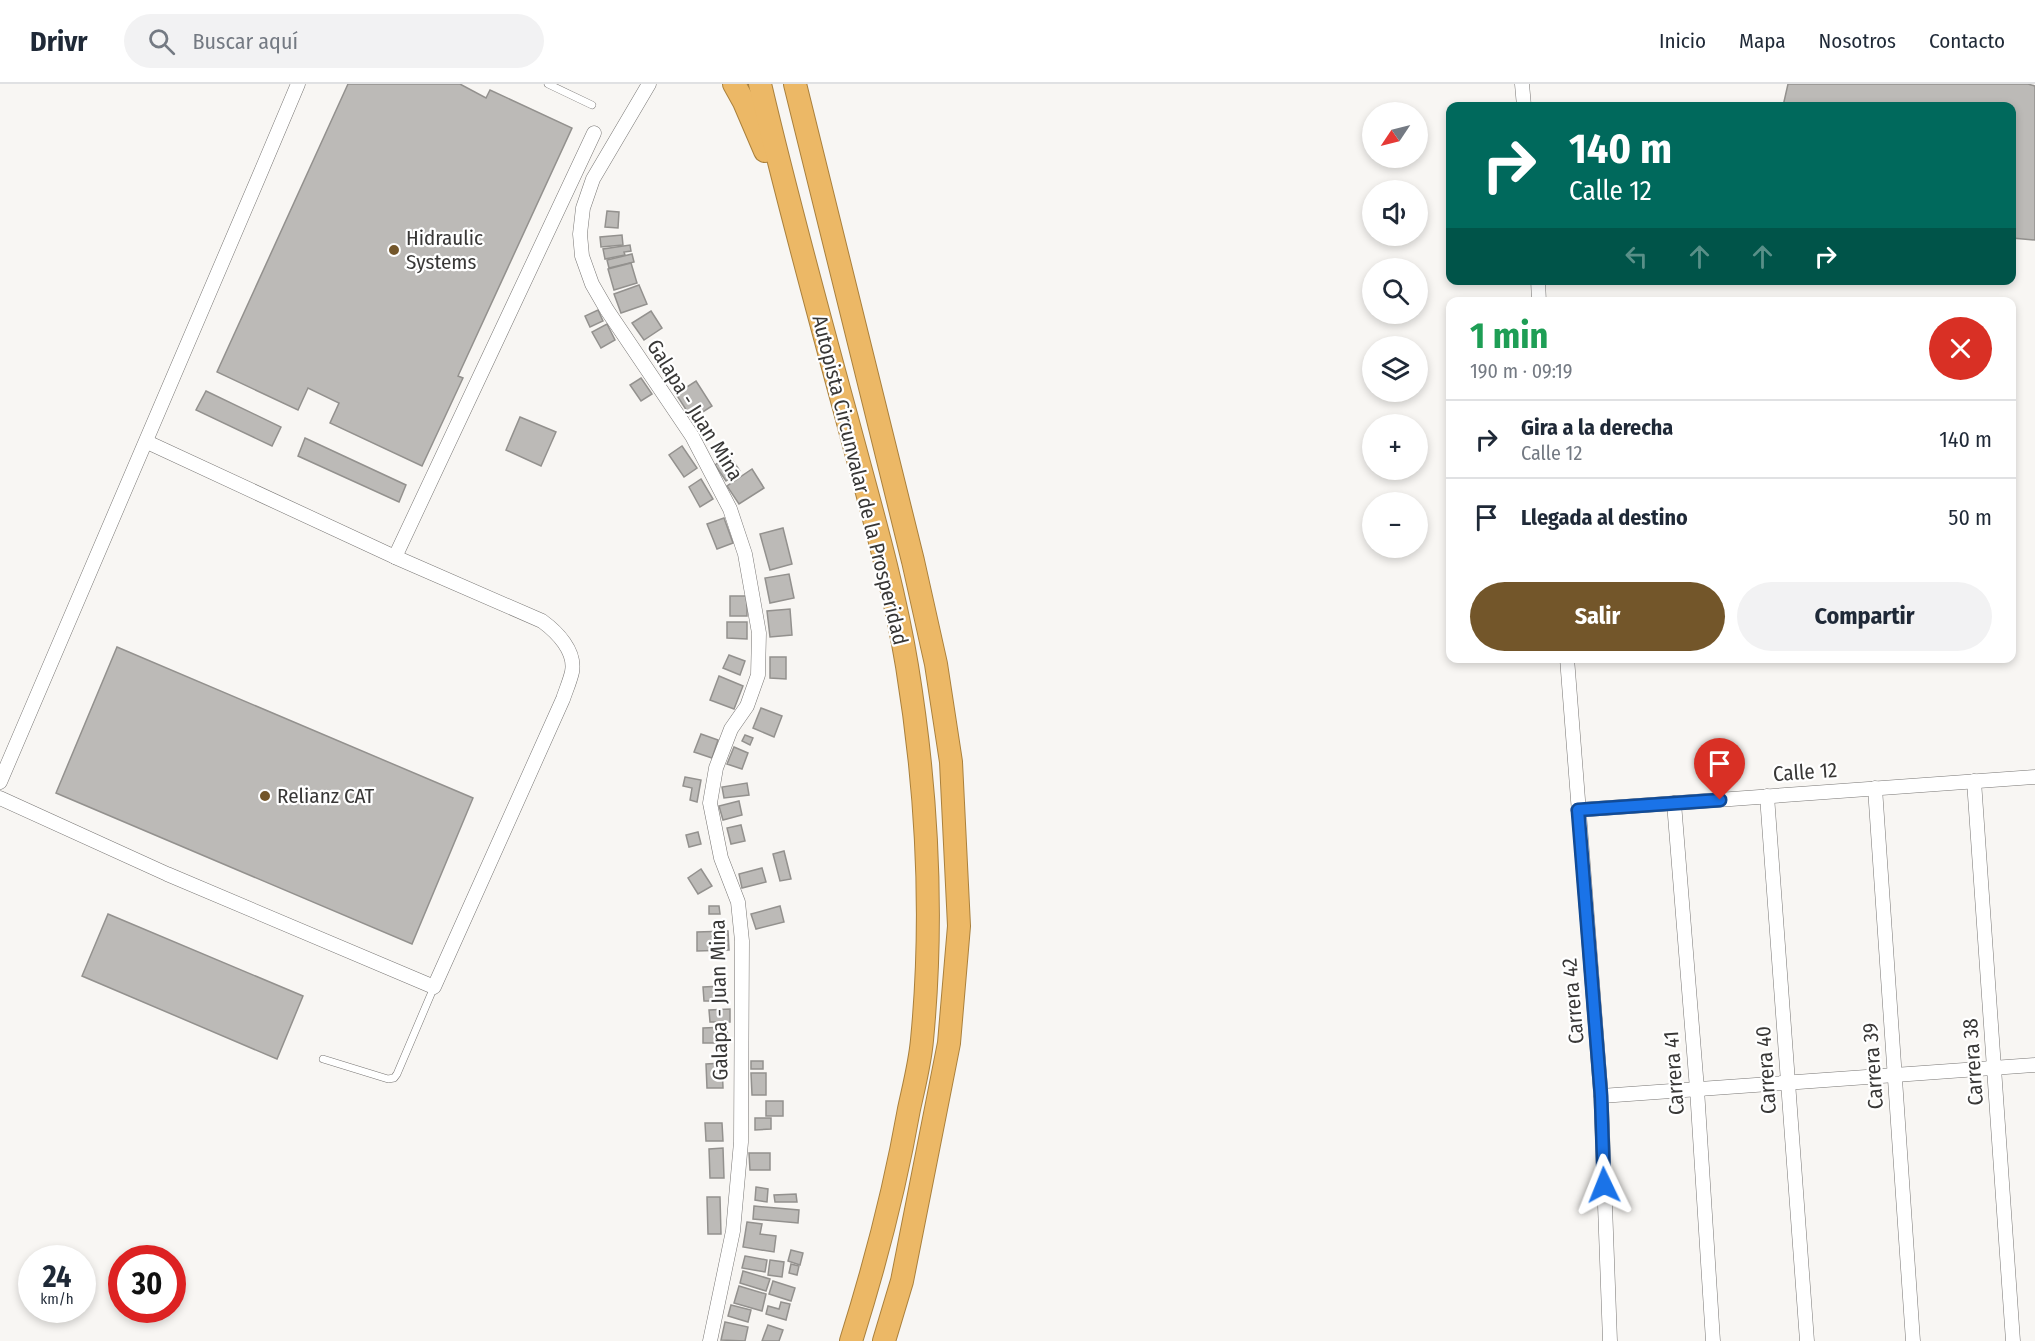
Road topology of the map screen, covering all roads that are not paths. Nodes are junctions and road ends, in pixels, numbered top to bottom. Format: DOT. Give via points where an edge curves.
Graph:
graph roads {
  1 [pos="298,84"];
  2 [pos="548,84"];
  3 [pos="649,84"];
  4 [pos="734,84"];
  5 [pos="760,84"];
  6 [pos="795,84"];
  7 [pos="809,84"];
  8 [pos="1522,84"];
  9 [pos="1524,102"];
  10 [pos="592,105"];
  11 [pos="594,133"];
  12 [pos="824,198"];
  13 [pos="790,210"];
  14 [pos="147,442"];
  15 [pos="395,556"];
  16 [pos="1567,663"];
  17 [pos="2035,777"];
  18 [pos="1974,781"];
  19 [pos="0,782"];
  20 [pos="1875,788"];
  21 [pos="1767,796"];
  22 [pos="0,798"];
  23 [pos="1674,803"];
  24 [pos="1578,810"];
  25 [pos="434,987"];
  26 [pos="323,1059"];
  27 [pos="2035,1065"];
  28 [pos="1994,1068"];
  29 [pos="1895,1075"];
  30 [pos="1788,1083"];
  31 [pos="1697,1089"];
  32 [pos="1601,1096"];
  33 [pos="711,1341"];
  34 [pos="851,1341"];
  35 [pos="884,1341"];
  36 [pos="1610,1341"];
  37 [pos="1713,1341"];
  38 [pos="1807,1341"];
  39 [pos="1913,1341"];
  40 [pos="2013,1341"];
  1 -- 14 [label="street"];
  2 -- 10 [label="lane"];
  3 -- 33 [label="street, Galapa - Juan Mina" via="594,179 583,208 582,256 606,309 692,436 730,509 746,554 759,633 758,675 716,768 710,803 721,858 738,902 742,940 741,1143 733,1231"];
  4 -- 13 [label="highway"];
  5 -- 13 [label="highway, Autopista Circunvalar de la Prosperidad"];
  6 -- 12 [label="highway, Autopista Circunvalar de la Prosperidad"];
  7 -- 12 [label="highway" via="812,134"];
  8 -- 9 [label="street"];
  11 -- 15 [label="street"];
  12 -- 35 [label="highway, Autopista Circunvalar de la Prosperidad" via="936,664 951,762 956,837 959,926 949,1043 902,1281"];
  13 -- 34 [label="highway, Autopista Circunvalar de la Prosperidad" via="886,563 907,665 921,767 927,851 928,929 922,1041 901,1154 872,1275"];
  14 -- 15 [label="street"];
  14 -- 19 [label="street"];
  15 -- 25 [label="street" via="542,621 568,649 573,670"];
  16 -- 24 [label="street, Carrera 42"];
  17 -- 18 [label="street, Calle 12"];
  18 -- 20 [label="street, Calle 12"];
  18 -- 28 [label="street, Carrera 38"];
  20 -- 21 [label="street, Calle 12"];
  20 -- 29 [label="street, Carrera 39"];
  21 -- 23 [label="street, Calle 12"];
  21 -- 30 [label="street, Carrera 40"];
  22 -- 25 [label="street" via="167,874"];
  23 -- 24 [label="street, Calle 12"];
  23 -- 31 [label="street, Carrera 41"];
  24 -- 32 [label="street, Carrera 42"];
  25 -- 26 [label="lane" via="394,1078"];
  27 -- 28 [label="street"];
  28 -- 29 [label="street"];
  28 -- 40 [label="street, Carrera 38"];
  29 -- 30 [label="street"];
  29 -- 39 [label="street, Carrera 39"];
  30 -- 31 [label="street"];
  30 -- 38 [label="street, Carrera 40"];
  31 -- 32 [label="street"];
  31 -- 37 [label="street, Carrera 41"];
  32 -- 36 [label="street, Carrera 42"];
}
